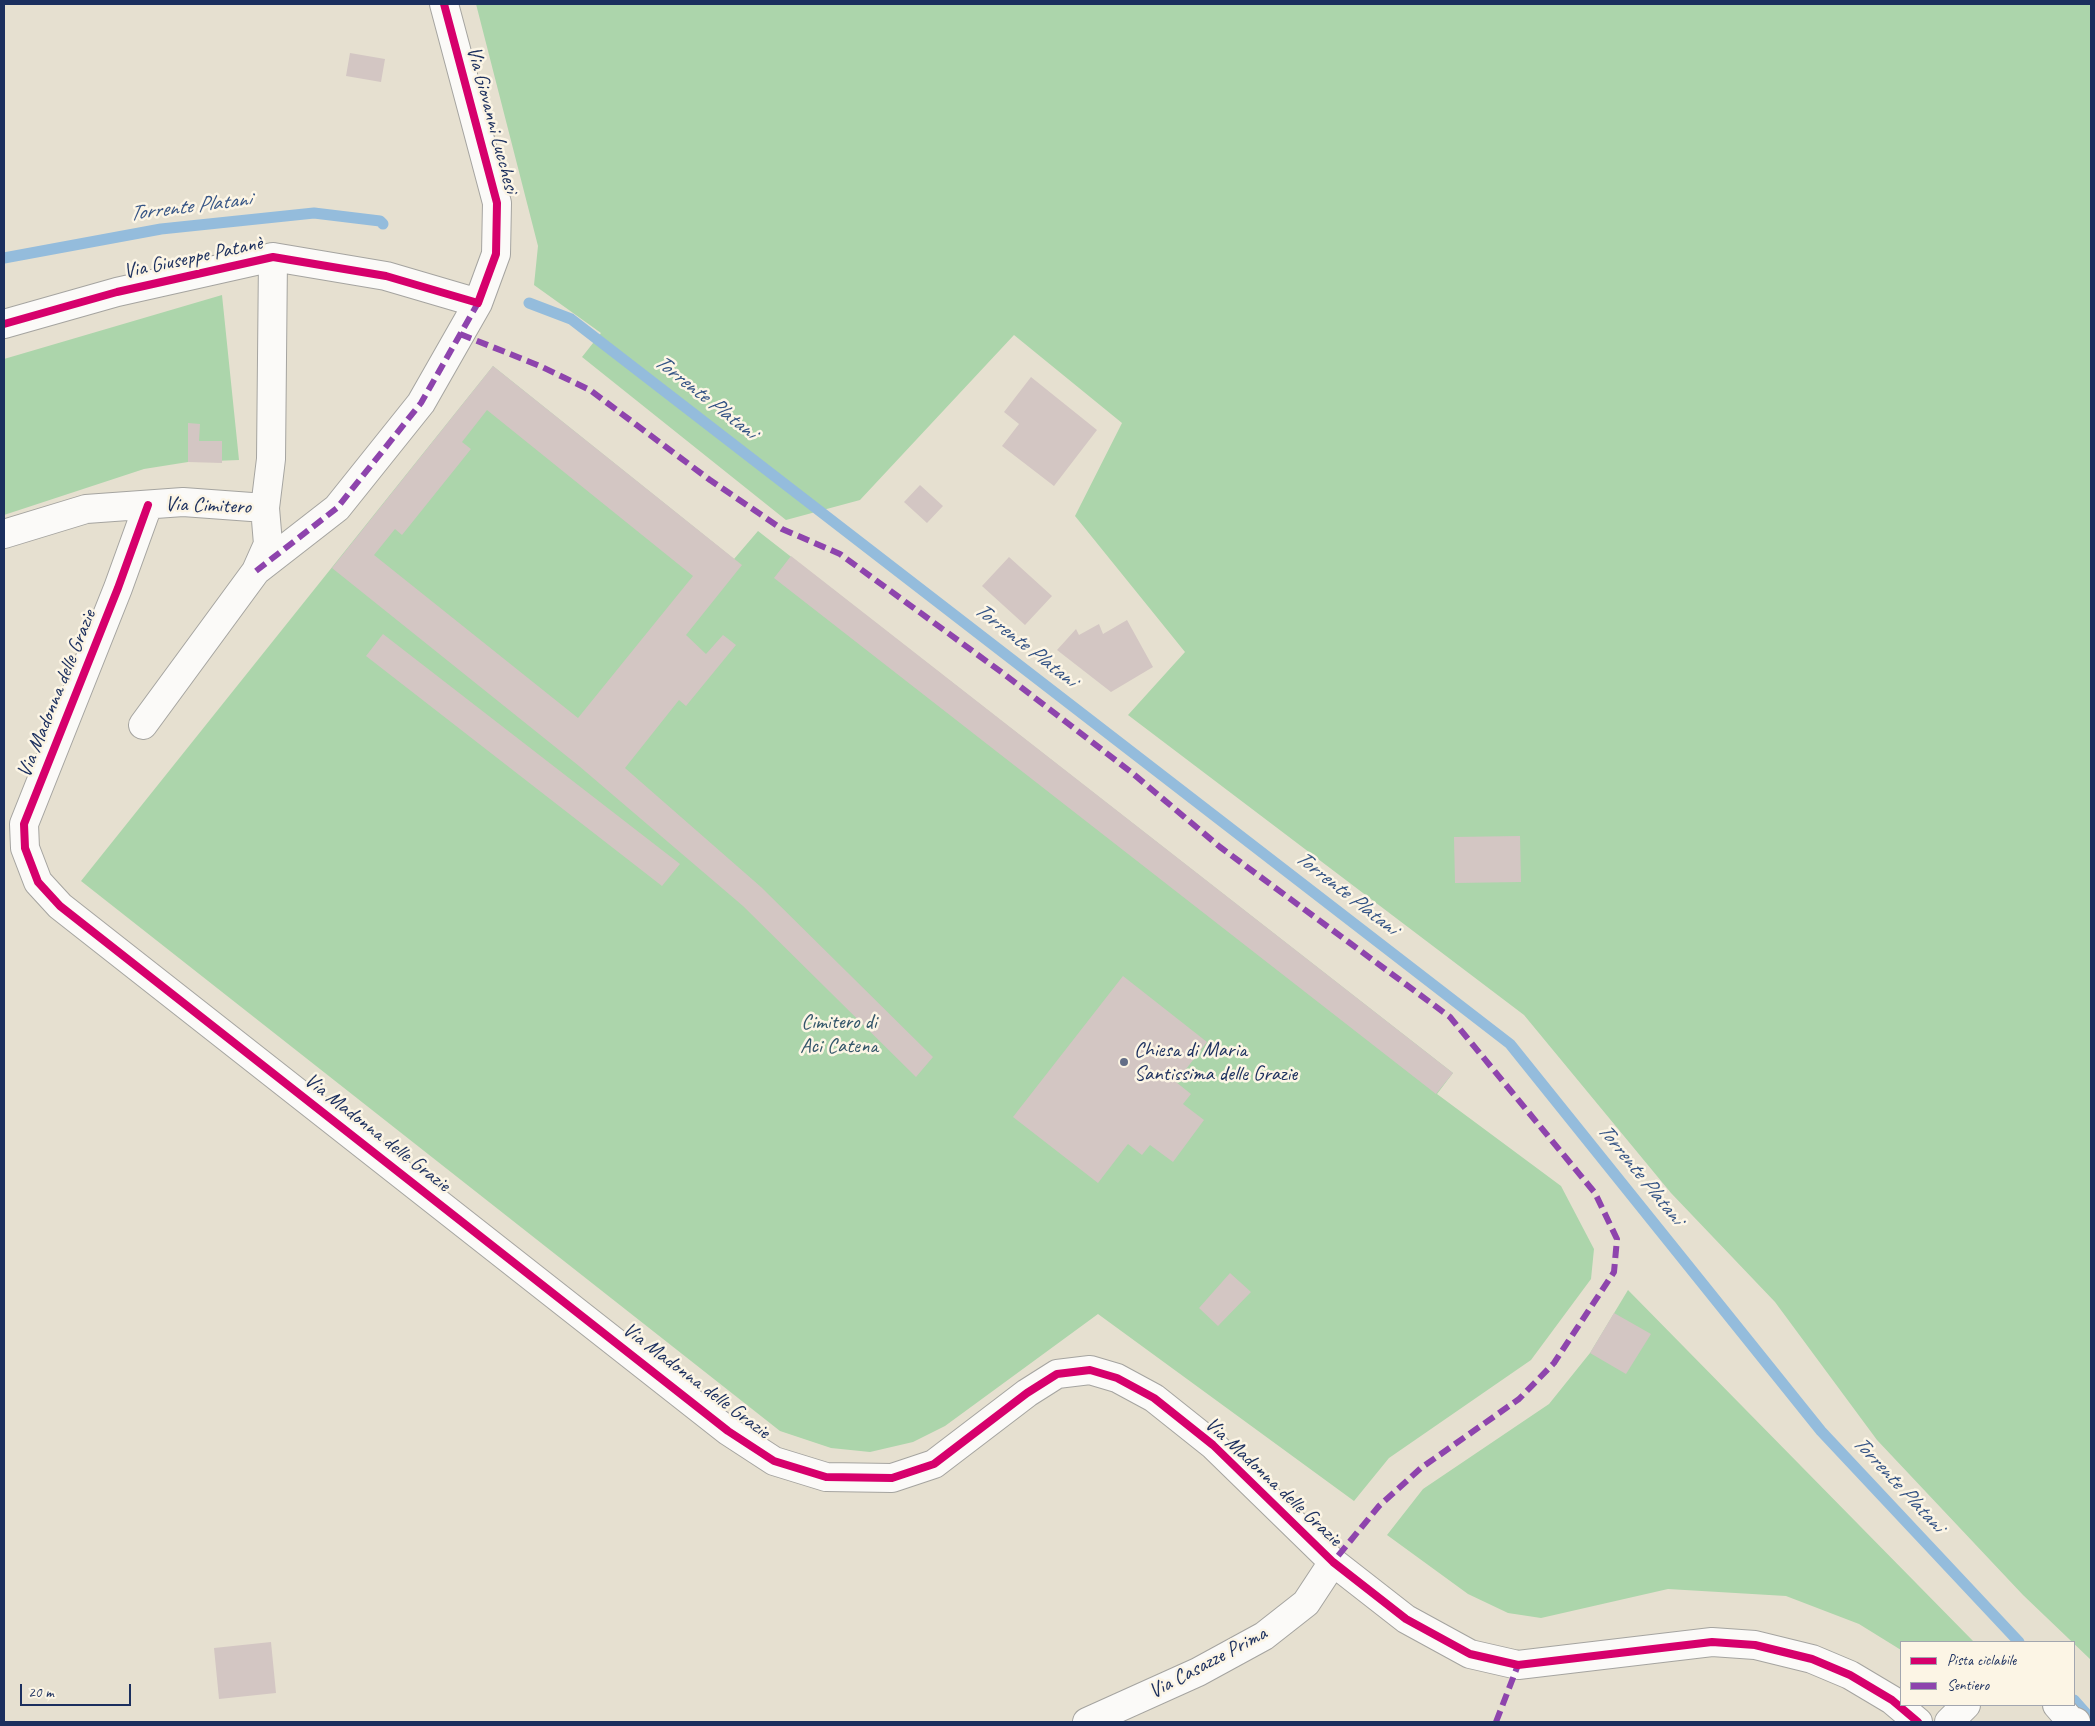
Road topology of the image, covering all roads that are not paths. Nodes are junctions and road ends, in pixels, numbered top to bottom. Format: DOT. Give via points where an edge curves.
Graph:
graph roads {
  1 [pos="444,4"];
  2 [pos="273,257"];
  3 [pos="478,303"];
  4 [pos="4,324"];
  5 [pos="148,505"];
  6 [pos="265,508"];
  7 [pos="4,534"];
  8 [pos="256,571"];
  9 [pos="143,725"];
  10 [pos="1333,1562"];
  11 [pos="1965,1706"];
  12 [pos="2058,1706"];
  13 [pos="1088,1722"];
  14 [pos="1918,1722"];
  15 [pos="1949,1722"];
  16 [pos="2076,1722"];
  1 -- 3 [label="street, Via Giovanni Lucchesi" via="497,203 496,254"];
  2 -- 3 [label="street, Via Giuseppe Patanè" via="386,276"];
  2 -- 4 [label="street, Via Giuseppe Patanè" via="116,292"];
  2 -- 6 [label="street" via="271,459"];
  3 -- 8 [label="street, Via Giovanni Lucchesi" via="420,403 337,508"];
  5 -- 6 [label="street, Via Cimitero" via="183,502"];
  5 -- 7 [label="street, Via Cimitero" via="86,509"];
  5 -- 10 [label="street, Via Madonna delle Grazie" via="24,824 25,848 38,882 60,906 728,1432 774,1461 826,1477 892,1478 934,1464 1057,1374 1090,1370 1117,1378 1154,1398 1213,1445"];
  6 -- 8 [label="street" via="268,544"];
  8 -- 9 [label="street"];
  10 -- 13 [label="street, Via Casazze Prima" via="1306,1602 1264,1636 1198,1672"];
  10 -- 14 [label="street, Via Madonna delle Grazie" via="1406,1619 1470,1654 1518,1665 1712,1642 1755,1644 1812,1659 1850,1675 1892,1700"];
  11 -- 15 [label="street"];
  12 -- 16 [label="street"];
}
